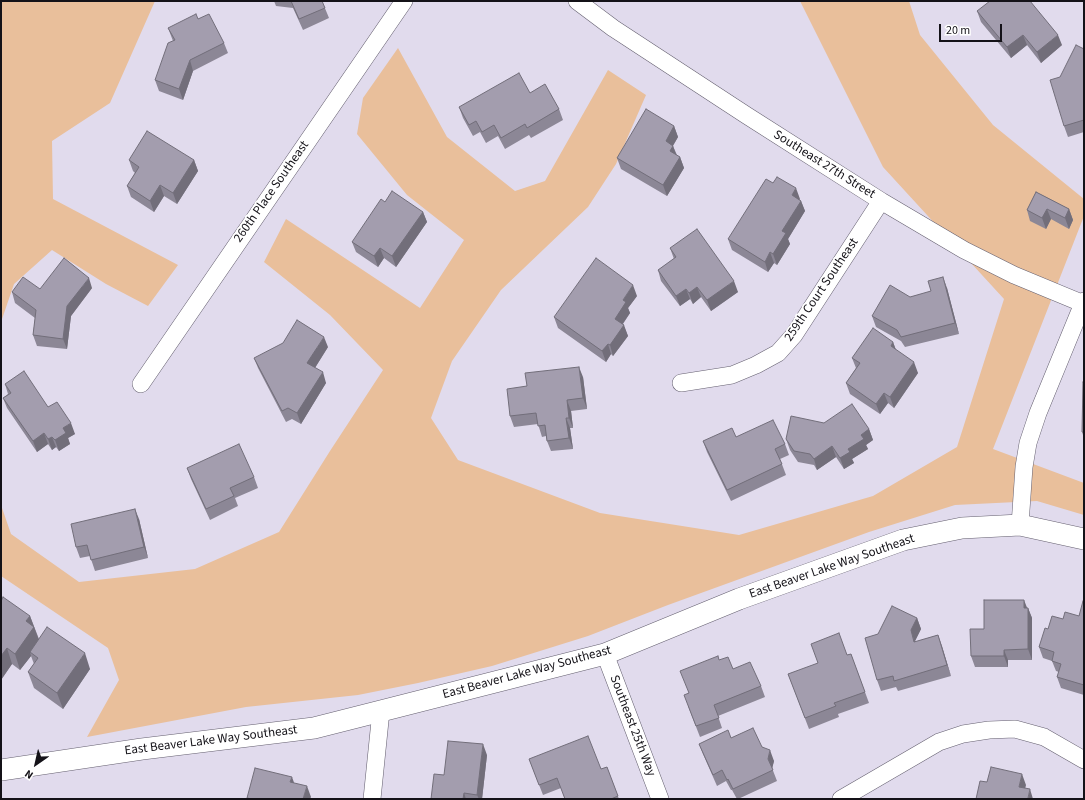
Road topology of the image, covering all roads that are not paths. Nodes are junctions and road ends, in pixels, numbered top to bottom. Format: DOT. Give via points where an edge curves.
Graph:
graph roads {
  1 [pos="404,1"];
  2 [pos="577,1"];
  3 [pos="881,201"];
  4 [pos="1084,303"];
  5 [pos="682,383"];
  6 [pos="140,384"];
  7 [pos="1020,525"];
  8 [pos="1084,539"];
  9 [pos="605,654"];
  10 [pos="381,711"];
  11 [pos="1084,760"];
  12 [pos="1,770"];
  13 [pos="372,799"];
  14 [pos="660,799"];
  15 [pos="841,799"];
  1 -- 6 [label="street, 260th Place Southeast"];
  2 -- 3 [label="street, Southeast 27th Street" via="613,28"];
  3 -- 4 [label="street, Southeast 27th Street" via="964,250 1014,275"];
  3 -- 5 [label="street, 259th Court Southeast" via="794,335 778,353 756,366 732,375"];
  4 -- 7 [label="street" via="1028,443"];
  7 -- 8 [label="street, East Beaver Lake Way Southeast"];
  7 -- 9 [label="street, East Beaver Lake Way Southeast" via="962,528 903,540 739,599"];
  9 -- 10 [label="street, East Beaver Lake Way Southeast"];
  9 -- 14 [label="street, Southeast 25th Way"];
  10 -- 12 [label="street, East Beaver Lake Way Southeast" via="314,728 142,749"];
  10 -- 13 [label="street"];
  11 -- 15 [label="street" via="1044,737 1015,729 963,734 939,742"];
}
